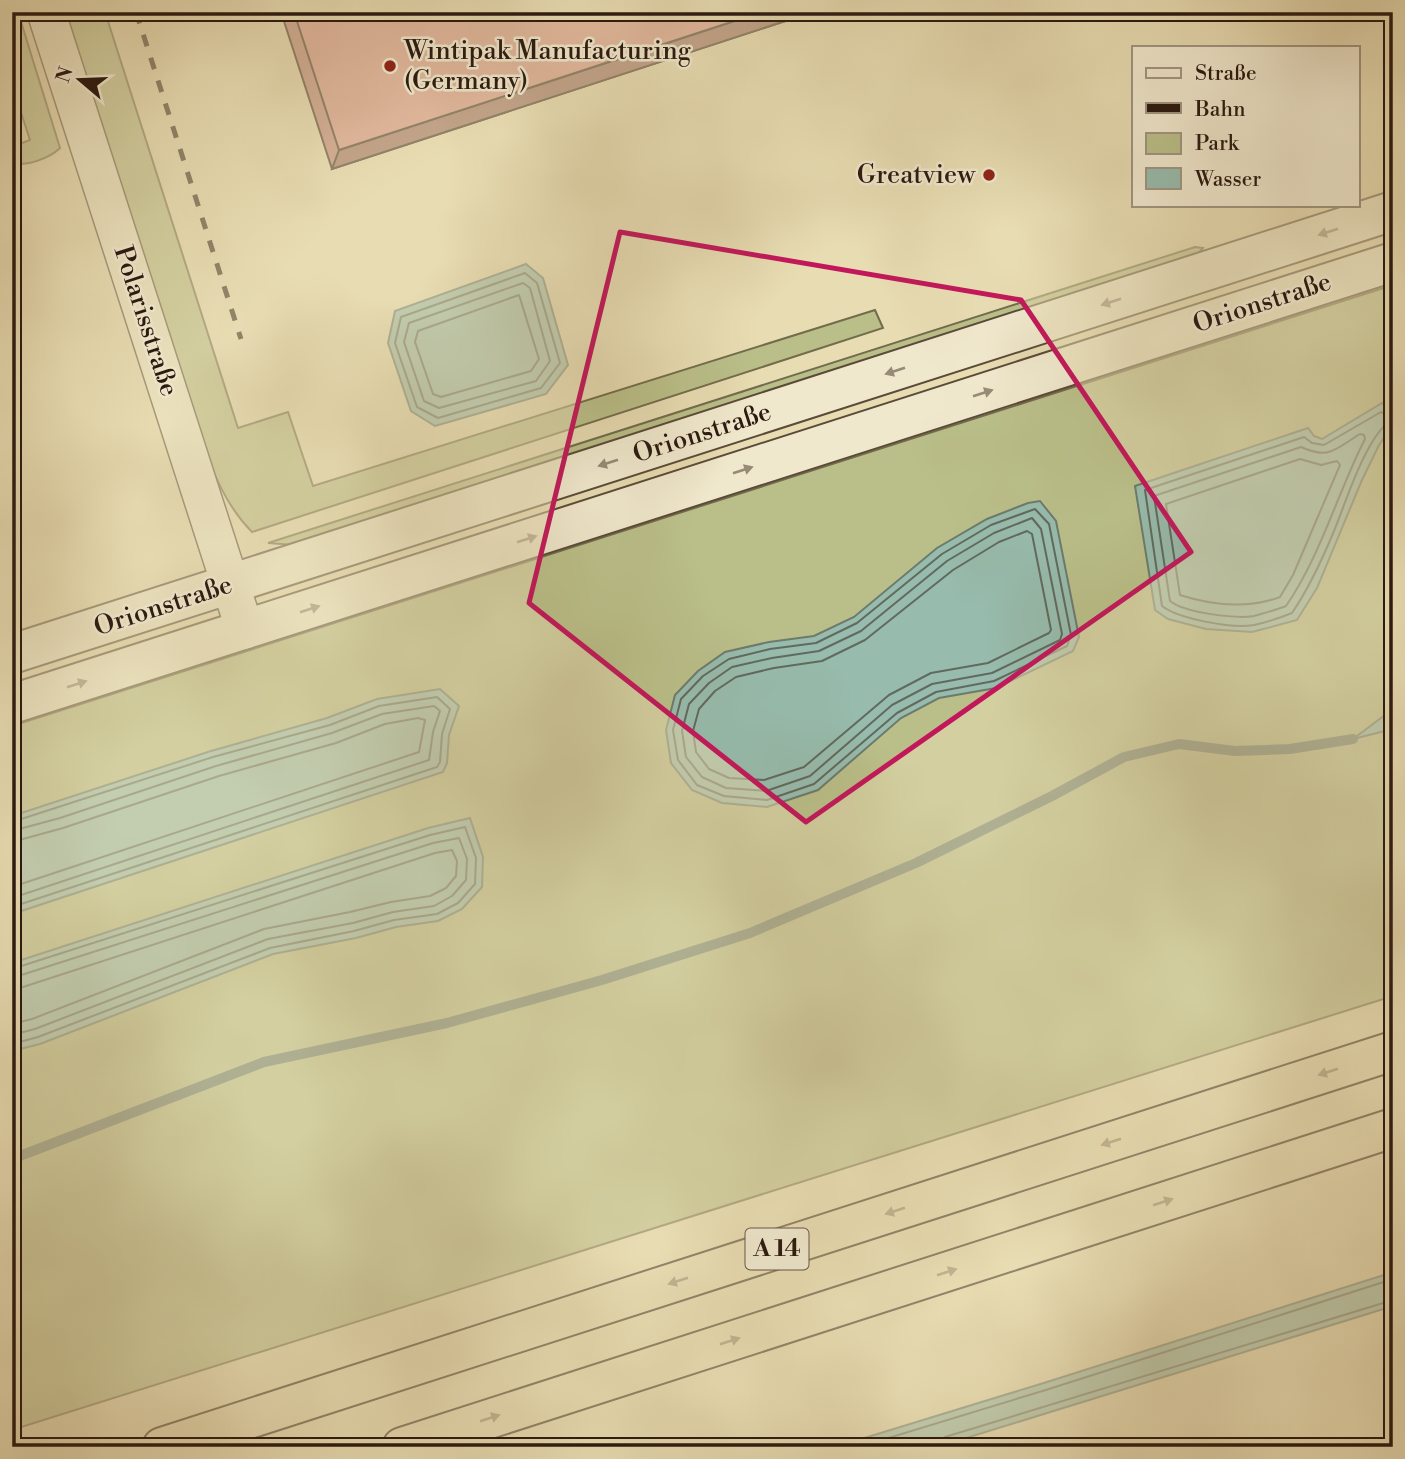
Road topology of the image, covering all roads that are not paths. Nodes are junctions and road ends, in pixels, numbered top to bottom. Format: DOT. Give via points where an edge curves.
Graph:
graph roads {
  1 [pos="46,12"];
  2 [pos="1393,211"];
  3 [pos="1393,262"];
  4 [pos="231,584"];
  5 [pos="245,630"];
  6 [pos="12,654"];
  7 [pos="12,704"];
  8 [pos="1393,1051"];
  9 [pos="1393,1128"];
  10 [pos="162,1447"];
  11 [pos="402,1447"];
  1 -- 4 [label="street, Polarisstraße"];
  2 -- 4 [label="street, Orionstraße, one-way"];
  5 -- 3 [label="street, Orionstraße, one-way"];
  4 -- 5 [label="street, Polarisstraße"];
  4 -- 6 [label="street, Orionstraße"];
  7 -- 5 [label="street, Orionstraße, one-way"];
  8 -- 10 [label="highway, A 14, one-way"];
  11 -- 9 [label="highway, one-way"];
}
